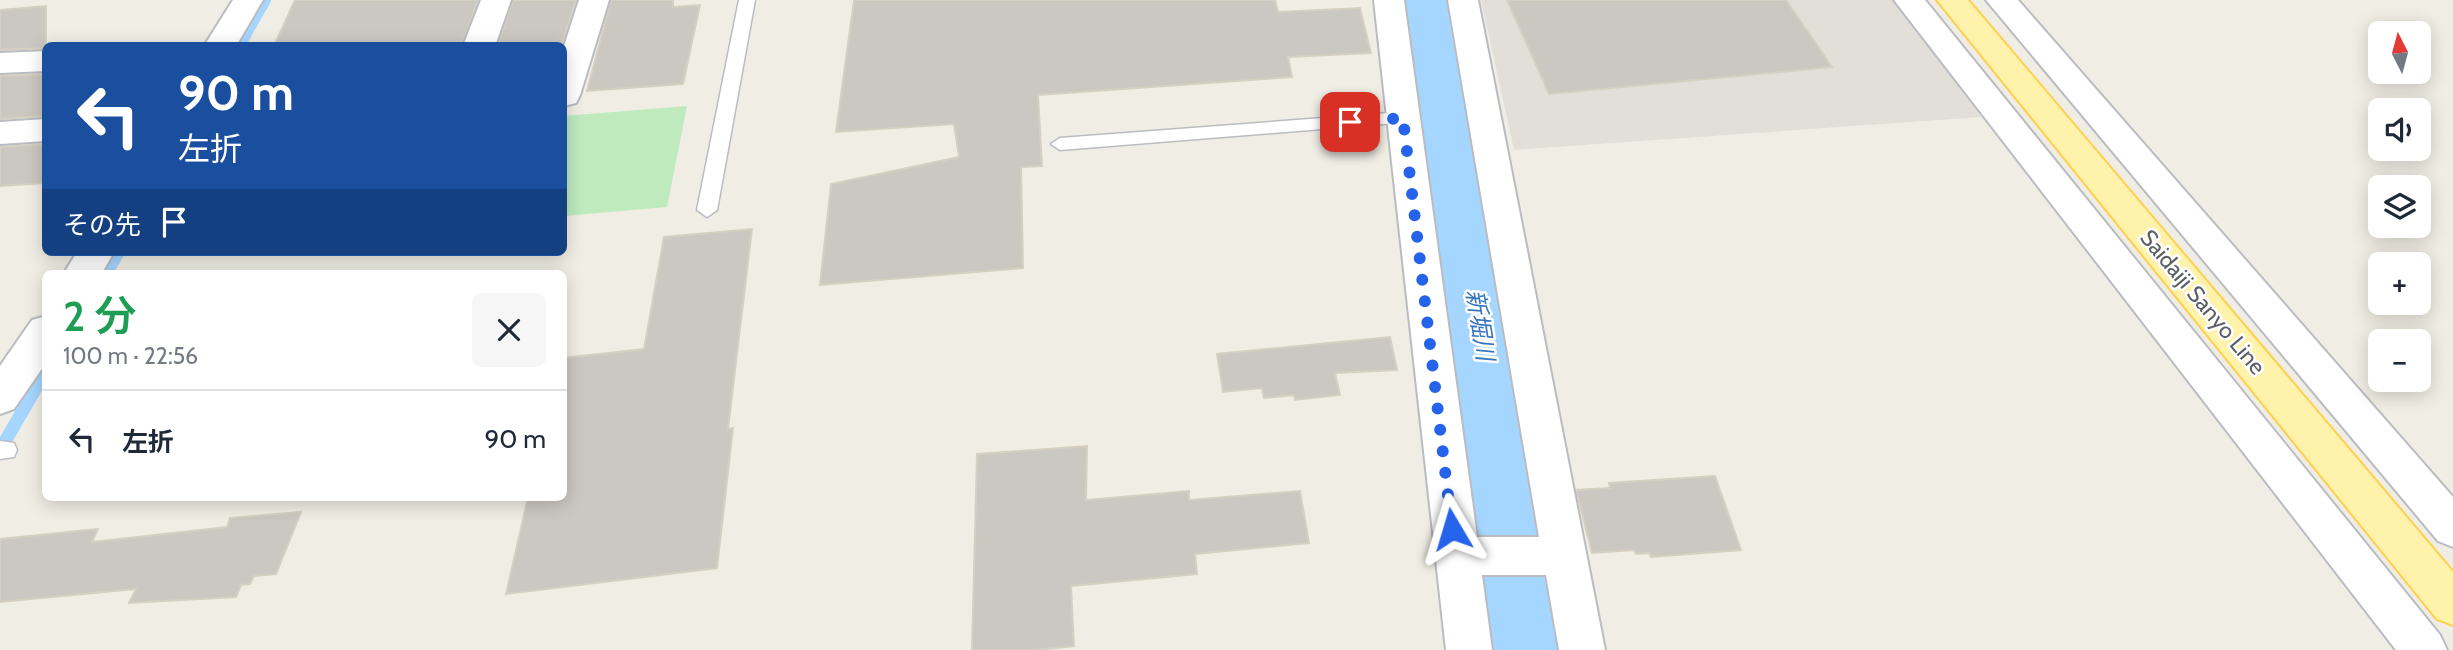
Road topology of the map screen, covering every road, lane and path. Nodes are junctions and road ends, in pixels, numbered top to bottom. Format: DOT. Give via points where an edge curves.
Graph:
graph roads {
  1 [pos="248,0"];
  2 [pos="496,0"];
  3 [pos="594,0"];
  4 [pos="747,0"];
  5 [pos="1389,0"];
  6 [pos="1463,0"];
  7 [pos="1909,0"];
  8 [pos="1952,0"];
  9 [pos="2001,0"];
  10 [pos="222,42"];
  11 [pos="480,42"];
  12 [pos="42,61"];
  13 [pos="0,64"];
  14 [pos="567,86"];
  15 [pos="1403,118"];
  16 [pos="42,130"];
  17 [pos="0,133"];
  18 [pos="1060,144"];
  19 [pos="707,211"];
  20 [pos="42,337"];
  21 [pos="0,398"];
  22 [pos="2453,528"];
  23 [pos="1553,556"];
  24 [pos="1466,557"];
  25 [pos="2453,605"];
  26 [pos="1469,650"];
  27 [pos="1583,650"];
  28 [pos="2424,650"];
  1 -- 10 [label="street"];
  2 -- 11 [label="street"];
  3 -- 14 [label="street"];
  4 -- 19 [label="lane"];
  5 -- 15 [label="street"];
  6 -- 23 [label="street"];
  7 -- 28 [label="street"];
  8 -- 25 [label="main road, Saidaiji Sanyo Line"];
  9 -- 22 [label="street"];
  12 -- 13 [label="street"];
  15 -- 18 [label="lane"];
  15 -- 24 [label="street"];
  16 -- 17 [label="street"];
  20 -- 21 [label="street"];
  23 -- 24 [label="street"];
  23 -- 27 [label="street"];
  24 -- 26 [label="street"];
}
